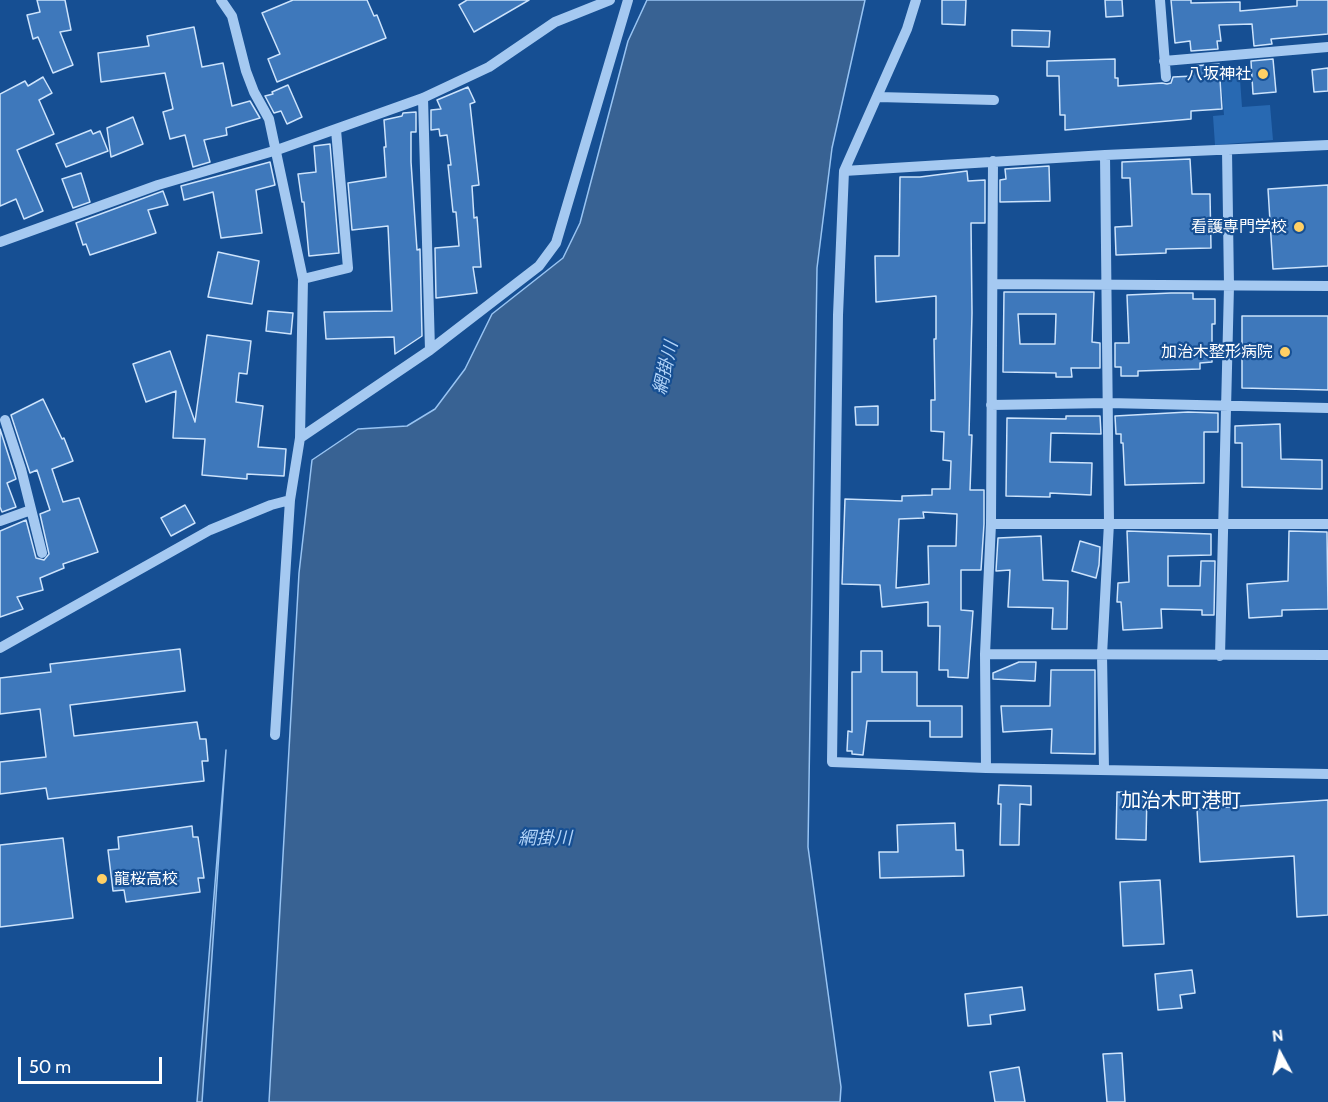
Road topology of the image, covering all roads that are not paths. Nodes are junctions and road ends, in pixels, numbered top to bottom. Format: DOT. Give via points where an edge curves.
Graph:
graph roads {
  1 [pos="221,0"];
  2 [pos="610,0"];
  3 [pos="628,0"];
  4 [pos="916,0"];
  5 [pos="1160,0"];
  6 [pos="1328,47"];
  7 [pos="1164,61"];
  8 [pos="1166,77"];
  9 [pos="879,97"];
  10 [pos="423,98"];
  11 [pos="994,100"];
  12 [pos="336,130"];
  13 [pos="1328,145"];
  14 [pos="277,150"];
  15 [pos="1227,150"];
  16 [pos="1105,155"];
  17 [pos="993,161"];
  18 [pos="844,171"];
  19 [pos="0,242"];
  20 [pos="303,279"];
  21 [pos="993,284"];
  22 [pos="1107,284"];
  23 [pos="1229,286"];
  24 [pos="1328,286"];
  25 [pos="430,350"];
  26 [pos="1108,403"];
  27 [pos="991,405"];
  28 [pos="1225,406"];
  29 [pos="1328,408"];
  30 [pos="5,420"];
  31 [pos="300,438"];
  32 [pos="290,500"];
  33 [pos="31,510"];
  34 [pos="0,521"];
  35 [pos="1109,523"];
  36 [pos="991,524"];
  37 [pos="1223,524"];
  38 [pos="1328,524"];
  39 [pos="42,552"];
  40 [pos="0,648"];
  41 [pos="985,654"];
  42 [pos="1102,655"];
  43 [pos="1328,655"];
  44 [pos="1220,656"];
  45 [pos="275,735"];
  46 [pos="986,768"];
  47 [pos="1104,769"];
  48 [pos="1328,774"];
  1 -- 14 [label="street" via="232,16 246,71 269,120"];
  2 -- 10 [label="street" via="555,22 489,67"];
  3 -- 25 [label="street" via="556,243 539,266"];
  4 -- 9 [label="street"];
  5 -- 7 [label="street"];
  6 -- 7 [label="street"];
  7 -- 8 [label="street"];
  9 -- 11 [label="street"];
  9 -- 18 [label="street"];
  10 -- 12 [label="street"];
  10 -- 25 [label="street"];
  12 -- 14 [label="street"];
  12 -- 20 [label="street" via="348,268"];
  13 -- 15 [label="street"];
  14 -- 19 [label="street" via="158,185"];
  14 -- 20 [label="street"];
  15 -- 16 [label="street"];
  15 -- 23 [label="street"];
  16 -- 17 [label="street"];
  16 -- 22 [label="street"];
  17 -- 18 [label="street"];
  17 -- 21 [label="street"];
  18 -- 46 [label="street" via="838,315 832,762"];
  20 -- 31 [label="street"];
  21 -- 22 [label="street"];
  21 -- 27 [label="street"];
  22 -- 23 [label="street"];
  22 -- 26 [label="street"];
  23 -- 24 [label="street"];
  23 -- 28 [label="street"];
  25 -- 31 [label="street"];
  26 -- 27 [label="street"];
  26 -- 28 [label="street"];
  26 -- 35 [label="street"];
  27 -- 36 [label="street"];
  28 -- 29 [label="street"];
  28 -- 37 [label="street"];
  30 -- 33 [label="street"];
  31 -- 32 [label="street"];
  32 -- 40 [label="street" via="210,530"];
  32 -- 45 [label="street"];
  33 -- 34 [label="street"];
  33 -- 39 [label="street"];
  35 -- 36 [label="street"];
  35 -- 37 [label="street"];
  35 -- 42 [label="street"];
  36 -- 41 [label="street"];
  37 -- 38 [label="street"];
  37 -- 44 [label="street"];
  41 -- 42 [label="street"];
  41 -- 46 [label="street"];
  42 -- 44 [label="street"];
  42 -- 47 [label="street"];
  43 -- 44 [label="street"];
  46 -- 47 [label="street"];
  47 -- 48 [label="street"];
}
